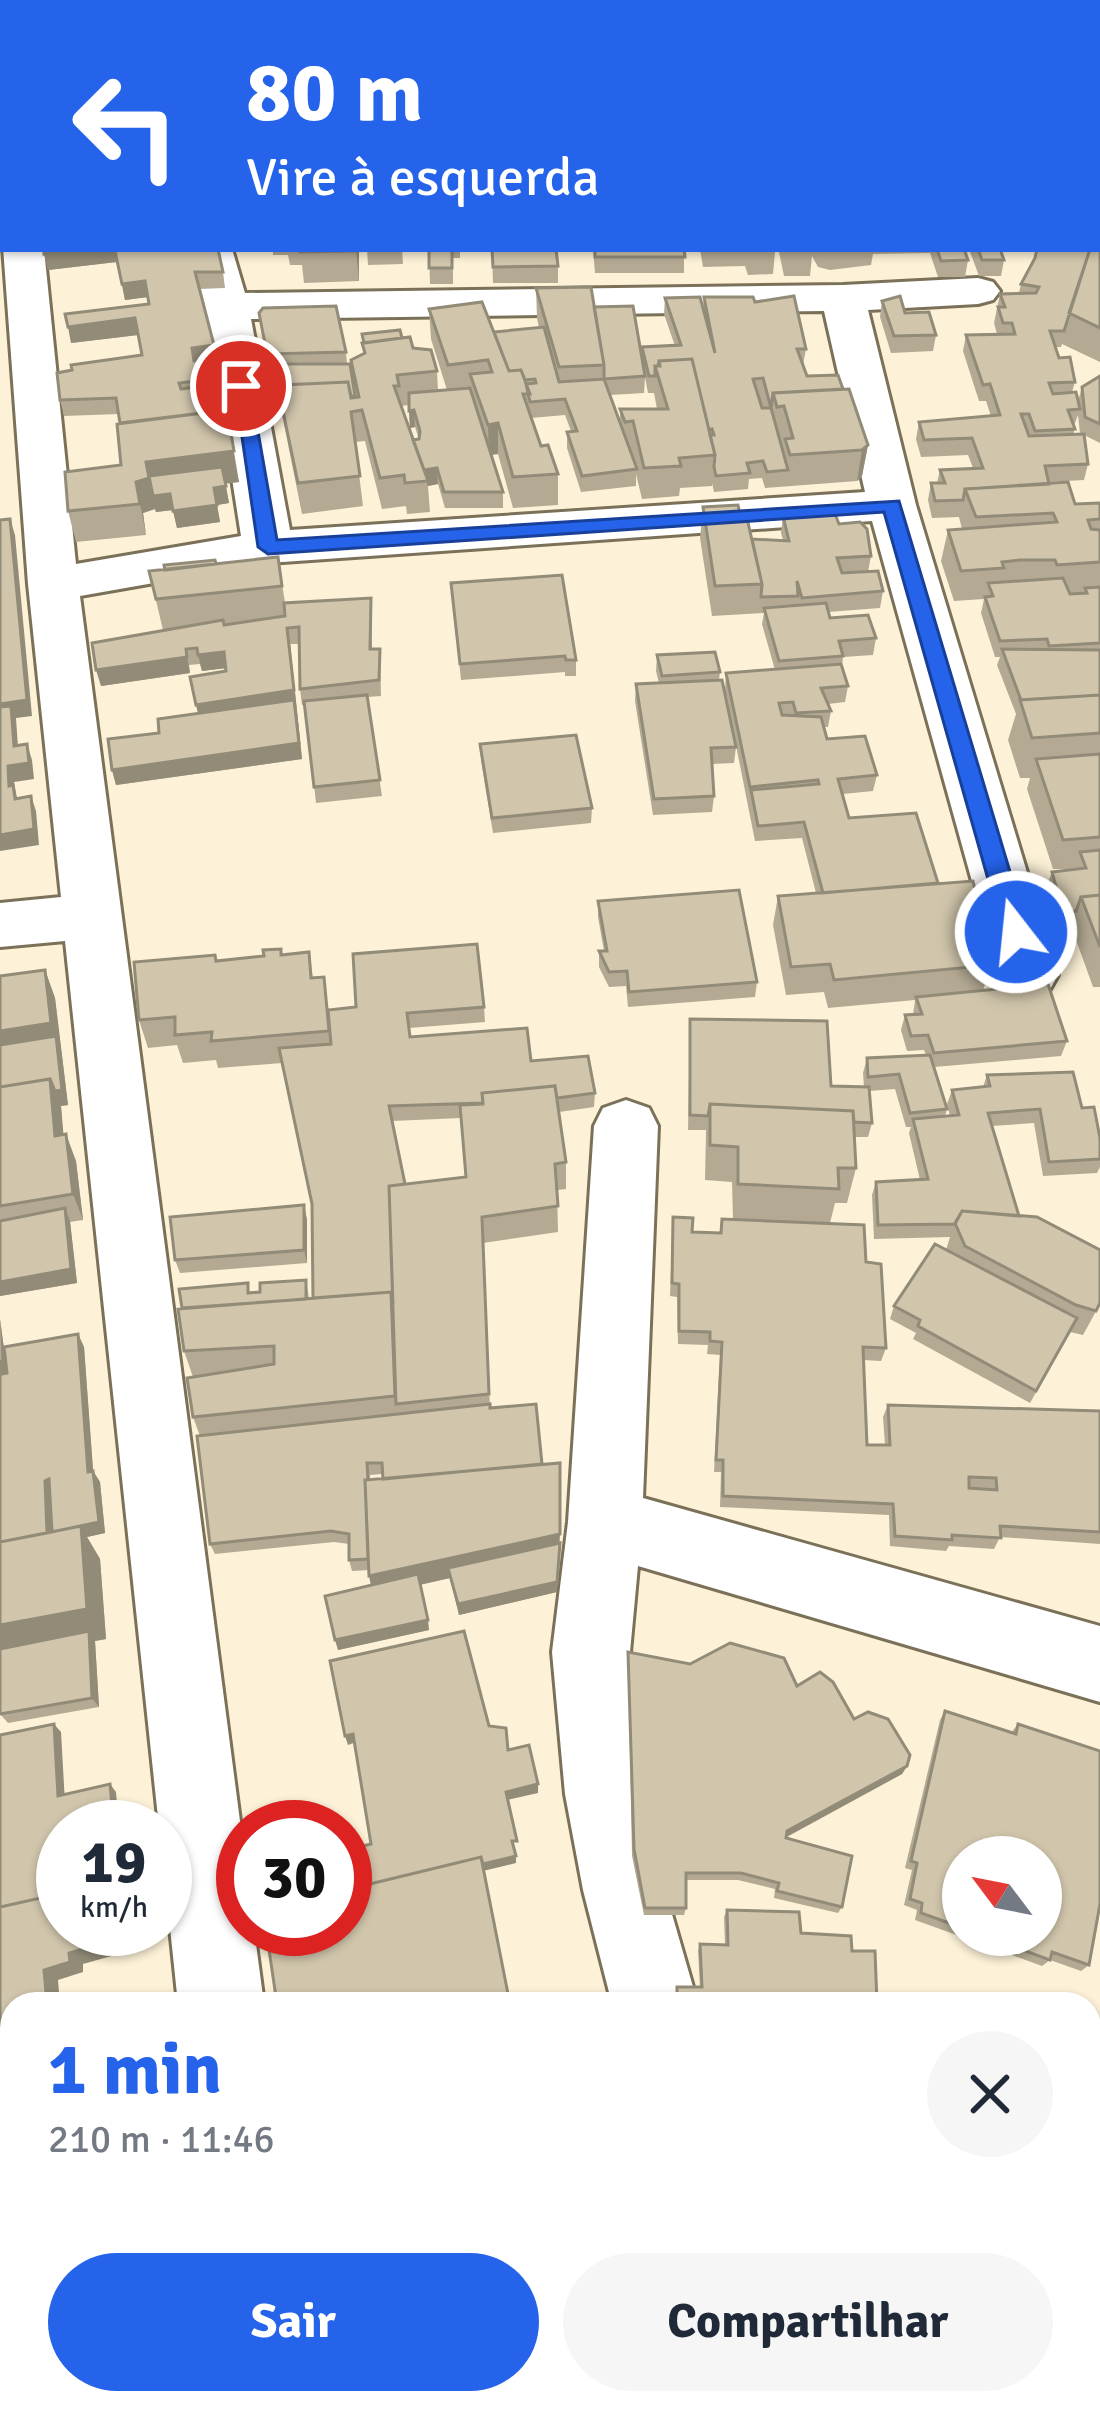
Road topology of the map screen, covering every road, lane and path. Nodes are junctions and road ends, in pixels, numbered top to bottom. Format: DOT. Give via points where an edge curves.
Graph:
graph roads {
  1 [pos="23,252"];
  2 [pos="213,252"];
  3 [pos="978,291"];
  4 [pos="843,298"];
  5 [pos="227,306"];
  6 [pos="892,506"];
  7 [pos="268,547"];
  8 [pos="53,584"];
  9 [pos="95,916"];
  10 [pos="0,925"];
  11 [pos="1028,975"];
  12 [pos="626,1126"];
  13 [pos="605,1522"];
  14 [pos="1100,1664"];
  15 [pos="220,1992"];
  16 [pos="652,1992"];
  1 -- 8 [label="street"];
  2 -- 5 [label="street"];
  3 -- 4 [label="street"];
  4 -- 5 [label="street"];
  4 -- 6 [label="street"];
  5 -- 7 [label="street"];
  6 -- 7 [label="street"];
  6 -- 11 [label="street"];
  7 -- 8 [label="street"];
  8 -- 9 [label="street"];
  9 -- 10 [label="street"];
  9 -- 15 [label="street"];
  12 -- 13 [label="street"];
  13 -- 14 [label="street"];
  13 -- 16 [label="street" via="591,1652 596,1728 624,1890"];
}
